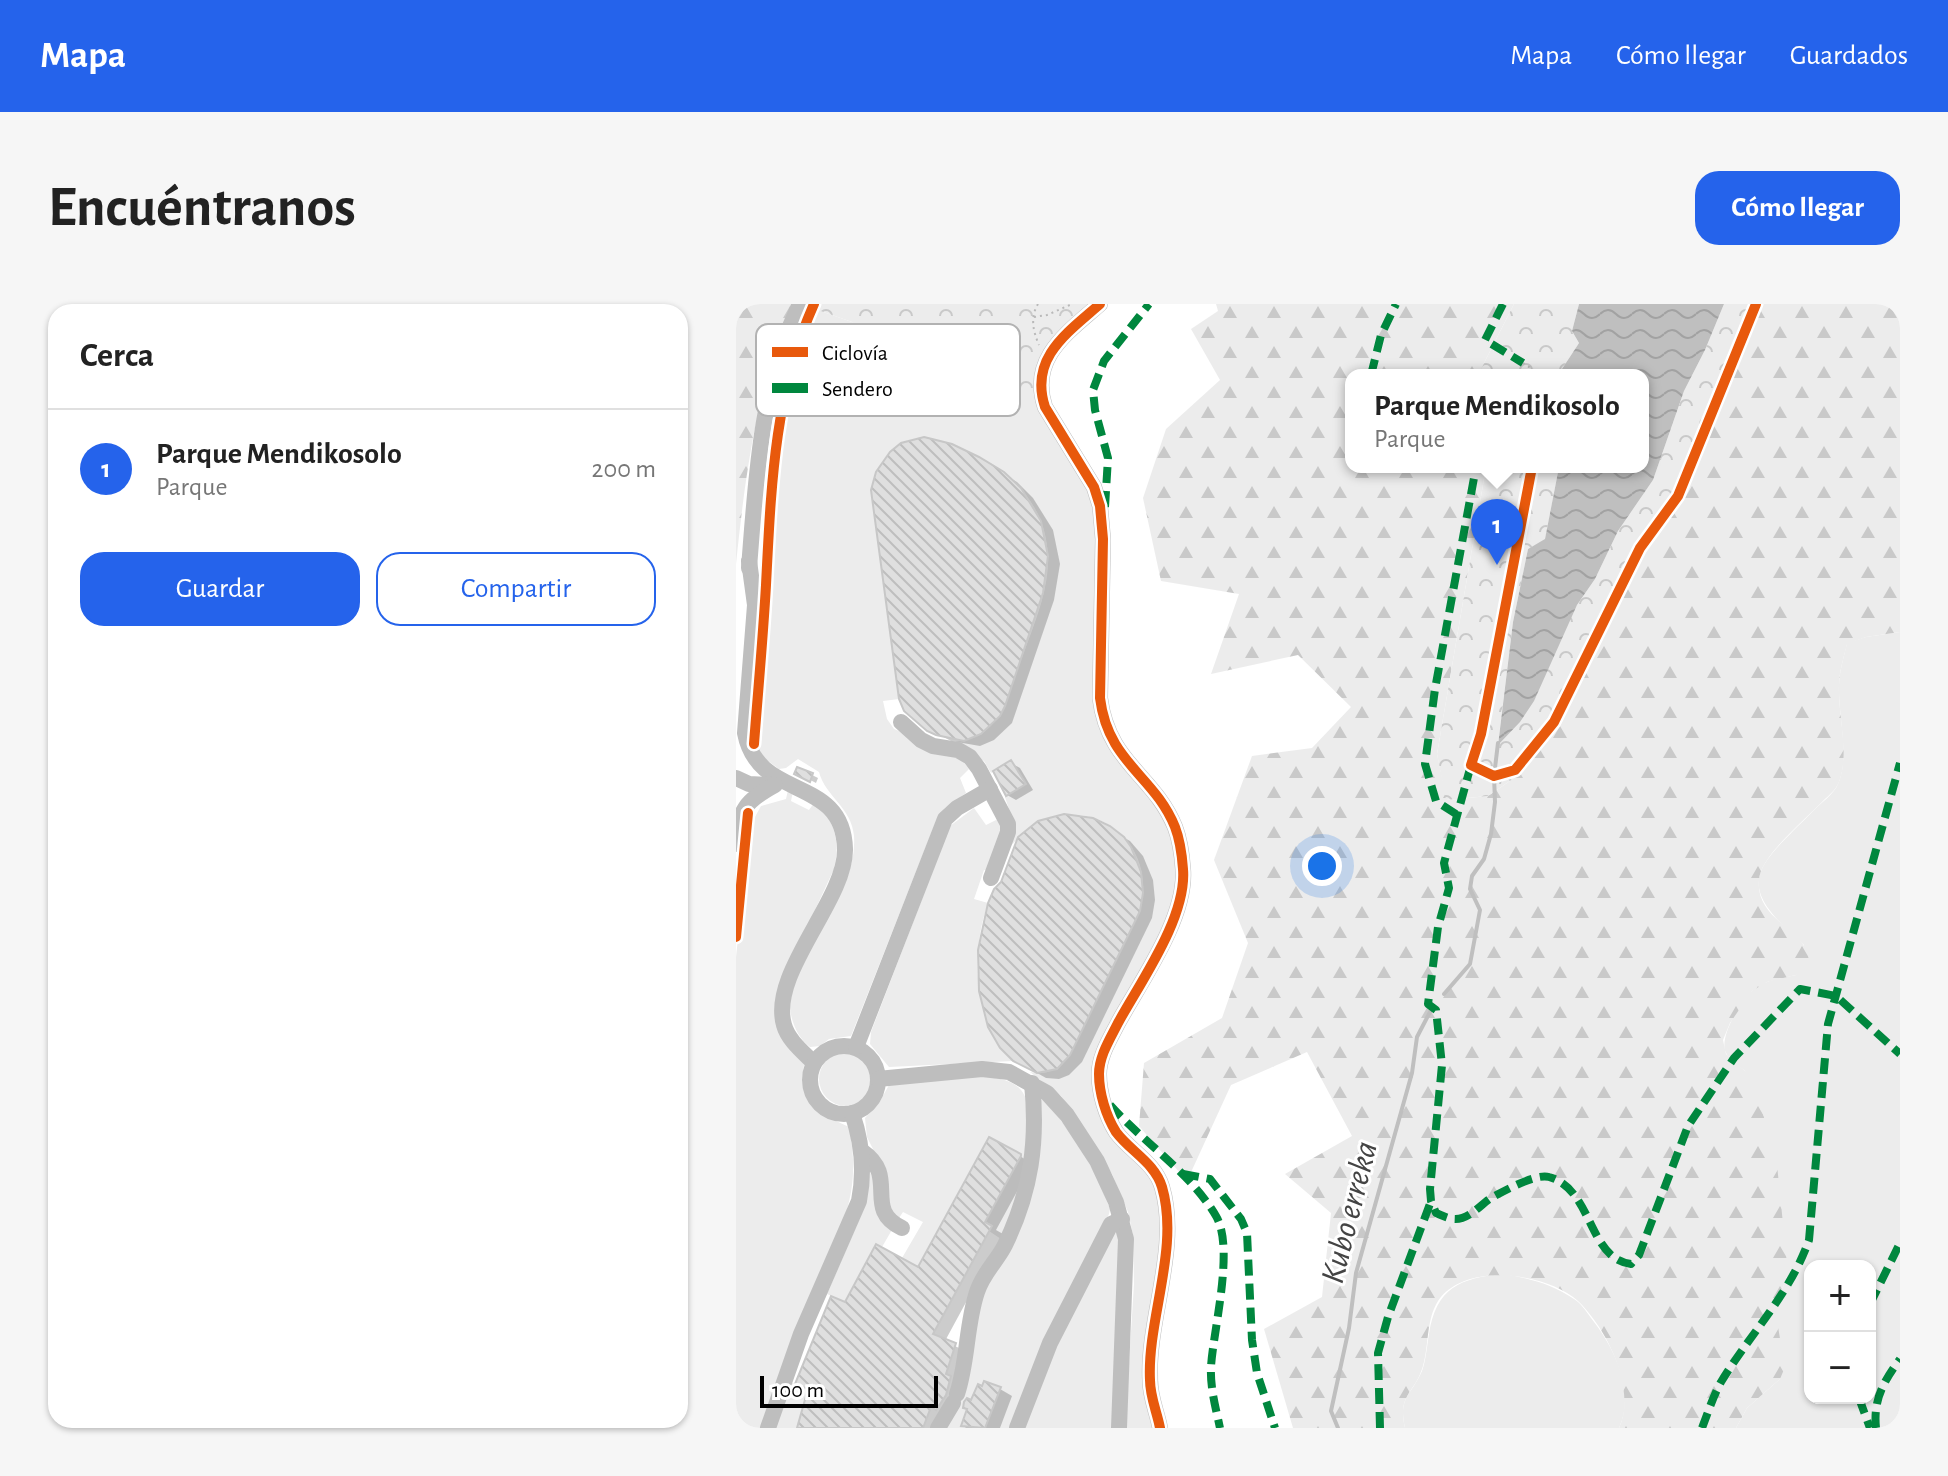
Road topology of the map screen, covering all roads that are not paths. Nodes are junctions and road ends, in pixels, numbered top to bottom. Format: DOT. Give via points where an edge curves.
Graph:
graph roads {
  1 [pos="800,304"];
  2 [pos="1100,304"];
  3 [pos="793,324"];
  4 [pos="766,416"];
  5 [pos="749,561"];
  6 [pos="736,721"];
  7 [pos="901,722"];
  8 [pos="736,771"];
  9 [pos="736,778"];
  10 [pos="777,781"];
  11 [pos="990,789"];
  12 [pos="740,844"];
  13 [pos="991,878"];
  14 [pos="856,1047"];
  15 [pos="814,1063"];
  16 [pos="878,1079"];
  17 [pos="1032,1083"];
  18 [pos="852,1113"];
  19 [pos="862,1151"];
  20 [pos="1122,1219"];
  21 [pos="902,1228"];
  22 [pos="768,1428"];
  23 [pos="938,1428"];
  24 [pos="1017,1428"];
  25 [pos="1119,1428"];
  26 [pos="1160,1428"];
  1 -- 3 [label="street"];
  2 -- 26 [label="street" via="1048,356 1040,394 1100,506 1102,718 1117,749 1175,826 1184,873 1177,915 1105,1048 1099,1073 1117,1133 1163,1189 1167,1239 1150,1379"];
  4 -- 5 [label="street"];
  5 -- 6 [label="street"];
  5 -- 10 [label="street" via="755,605 745,733 751,755"];
  7 -- 11 [label="street" via="933,746 965,753"];
  8 -- 10 [label="street" via="746,768"];
  9 -- 10 [label="street" via="749,784"];
  10 -- 12 [label="street" via="741,811"];
  10 -- 15 [label="street" via="811,793 843,827 840,874 783,997 784,1025"];
  11 -- 13 [label="street" via="1008,824"];
  11 -- 14 [label="street" via="945,819"];
  14 -- 15 [label="street" via="828,1049"];
  14 -- 16 [label="street" via="872,1060"];
  15 -- 18 [label="street" via="814,1095 830,1111"];
  16 -- 17 [label="street" via="982,1069 1009,1072"];
  16 -- 18 [label="street" via="871,1101"];
  17 -- 20 [label="street" via="1067,1115 1097,1161"];
  17 -- 23 [label="street" via="1036,1141 1022,1205 1004,1248 978,1287 964,1371"];
  18 -- 19 [label="street"];
  19 -- 21 [label="street" via="880,1174 881,1210"];
  19 -- 22 [label="street" via="859,1201 801,1334"];
  20 -- 24 [label="street" via="1111,1224 1050,1343"];
  20 -- 25 [label="street" via="1127,1254"];
}
